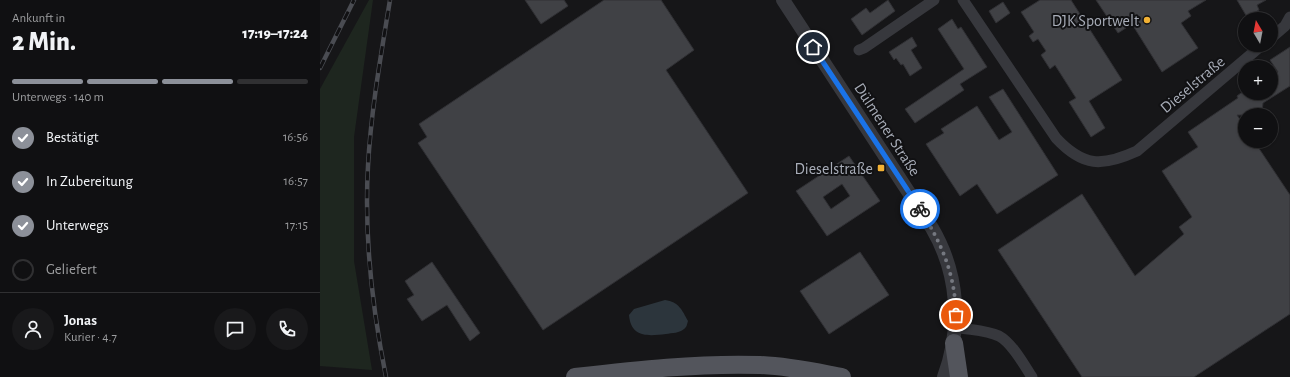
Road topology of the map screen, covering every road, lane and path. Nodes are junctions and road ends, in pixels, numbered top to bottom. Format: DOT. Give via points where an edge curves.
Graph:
graph roads {
  1 [pos="783,0"];
  2 [pos="934,0"];
  3 [pos="963,0"];
  4 [pos="1290,17"];
  5 [pos="1278,32"];
  6 [pos="859,50"];
  7 [pos="1254,52"];
  8 [pos="955,335"];
  9 [pos="575,377"];
  10 [pos="842,377"];
  11 [pos="944,377"];
  12 [pos="959,377"];
  13 [pos="1032,377"];
  1 -- 8 [label="street, Dülmener Straße" via="937,236 952,280 956,304"];
  2 -- 6 [label="street"];
  3 -- 7 [label="street, Dieselstraße" via="1056,138 1068,150 1093,162 1120,159 1137,151"];
  4 -- 5 [label="street"];
  8 -- 11 [label="street, Dülmener Straße"];
  8 -- 12 [label="main road"];
  8 -- 13 [label="street" via="989,332 1000,337 1011,347"];
  9 -- 10 [label="main road" via="674,367 762,365"];
}
